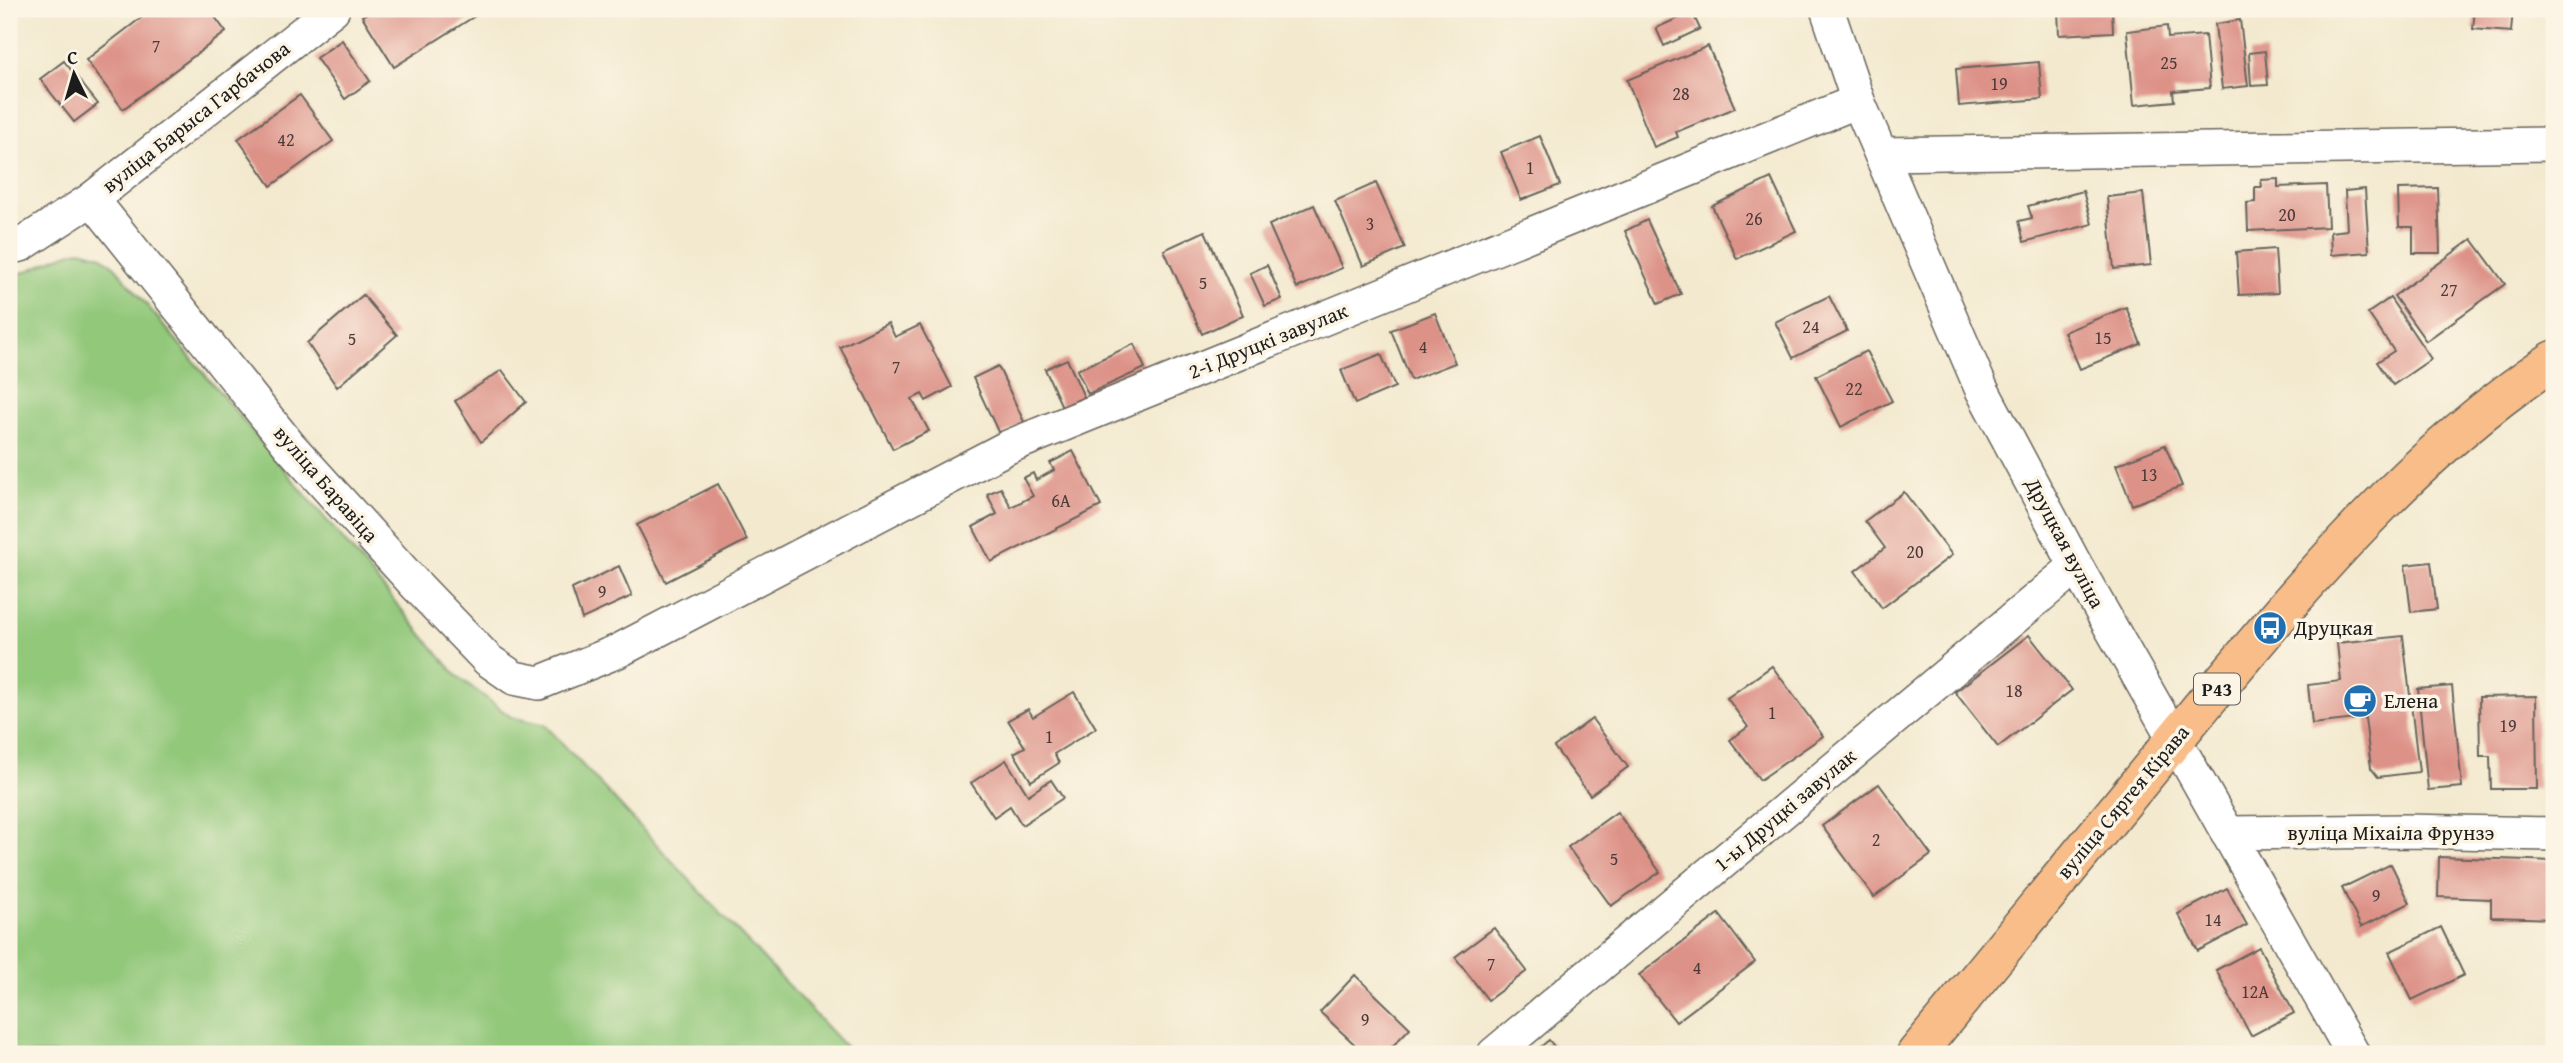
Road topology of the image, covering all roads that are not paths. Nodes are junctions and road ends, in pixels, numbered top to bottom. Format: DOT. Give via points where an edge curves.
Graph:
graph roads {
  1 [pos="333,9"];
  2 [pos="1827,9"];
  3 [pos="1858,101"];
  4 [pos="2554,144"];
  5 [pos="1881,154"];
  6 [pos="92,199"];
  7 [pos="9,247"];
  8 [pos="2554,360"];
  9 [pos="2076,566"];
  10 [pos="693,613"];
  11 [pos="2174,740"];
  12 [pos="2227,833"];
  13 [pos="2554,834"];
  14 [pos="1494,1054"];
  15 [pos="1916,1054"];
  16 [pos="2353,1054"];
  1 -- 6 [label="street, вуліца Барыса Гарбачова"];
  2 -- 3 [label="street, Друцкая вуліца"];
  3 -- 5 [label="street, Друцкая вуліца"];
  3 -- 10 [label="street, 2-і Друцкі завулак" via="1008,447"];
  4 -- 5 [label="street"];
  5 -- 9 [label="street, Друцкая вуліца" via="1981,388"];
  6 -- 7 [label="street" via="21,245"];
  6 -- 10 [label="street, вуліца Баравіца" via="289,445 488,660 514,678 539,683 608,656"];
  8 -- 11 [label="main road, вуліца Сяргея Кірава / Р43" via="2423,464 2329,559"];
  9 -- 11 [label="street, Друцкая вуліца"];
  9 -- 14 [label="street, 1-ы Друцкі завулак"];
  11 -- 12 [label="street, Друцкая вуліца"];
  11 -- 15 [label="main road, вуліца Сяргея Кірава / Р43"];
  12 -- 13 [label="street, вуліца Міхаіла Фрунзэ"];
  12 -- 16 [label="street, Друцкая вуліца"];
}
